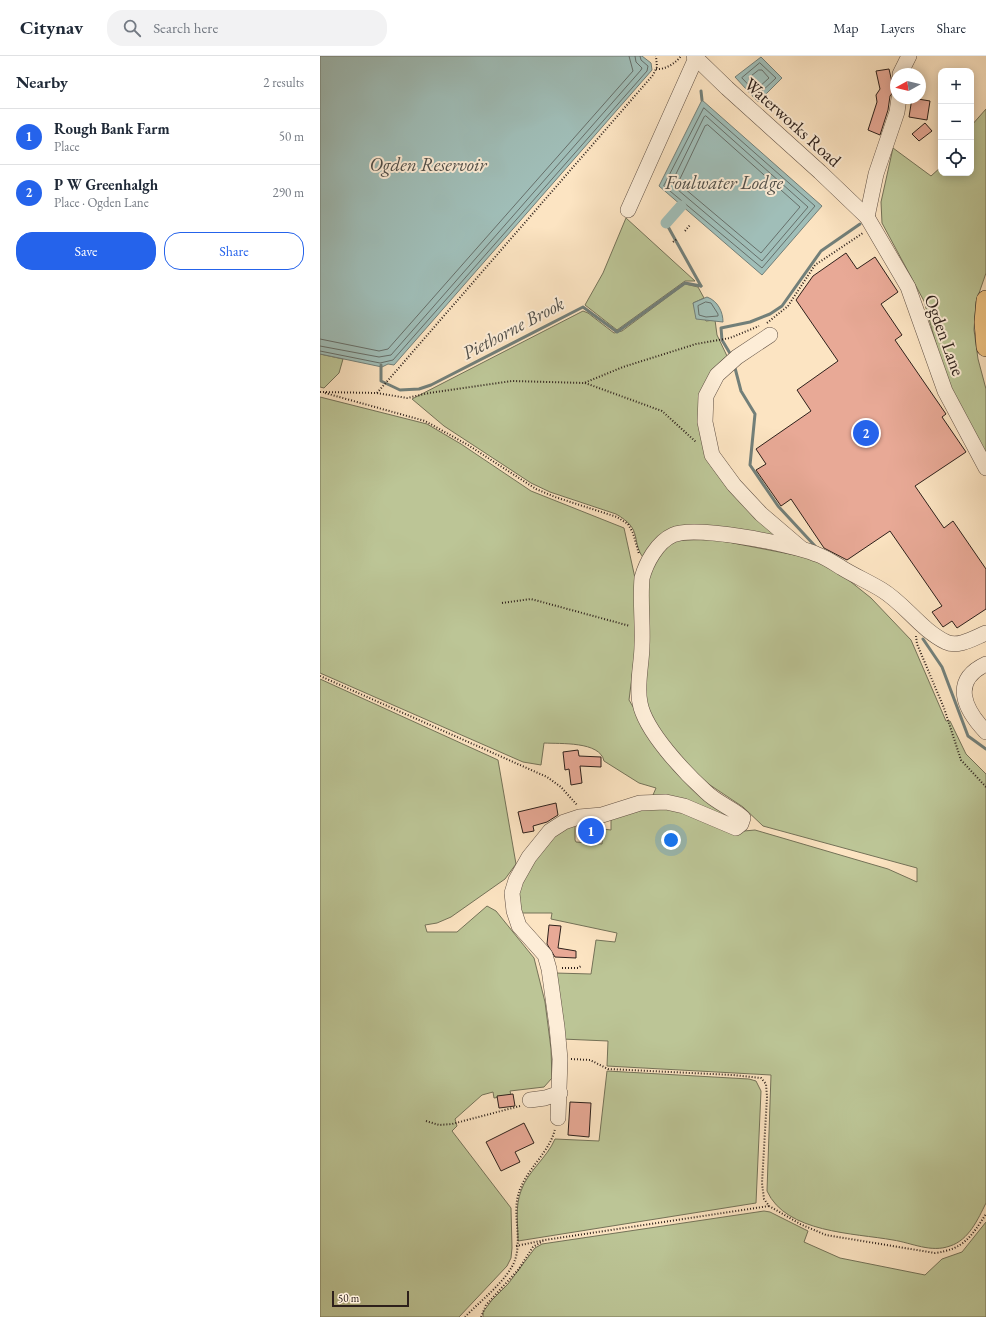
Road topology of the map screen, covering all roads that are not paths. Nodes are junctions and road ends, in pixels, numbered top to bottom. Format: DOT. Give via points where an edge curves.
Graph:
graph roads {
  1 [pos="909,56"];
  2 [pos="690,57"];
  3 [pos="903,68"];
  4 [pos="898,104"];
  5 [pos="628,210"];
  6 [pos="870,222"];
  7 [pos="986,300"];
  8 [pos="770,335"];
  9 [pos="986,348"];
  10 [pos="986,468"];
  11 [pos="804,550"];
  12 [pos="986,633"];
  13 [pos="986,664"];
  14 [pos="986,732"];
  15 [pos="560,1093"];
  16 [pos="530,1100"];
  17 [pos="558,1118"];
  1 -- 3 [label="street"];
  2 -- 5 [label="street"];
  2 -- 6 [label="street, Waterworks Road" via="820,172"];
  4 -- 6 [label="street" via="876,174"];
  6 -- 10 [label="street, Ogden Lane" via="908,287 945,390"];
  7 -- 9 [label="main road"];
  8 -- 11 [label="street" via="737,357 717,375 706,396 705,422 712,455 739,491 761,514"];
  11 -- 12 [label="street" via="884,591 946,642 963,643"];
  11 -- 15 [label="street" via="737,536 683,532 672,535 662,542 645,568 641,587 643,627 640,702 650,728 705,792 720,805 743,818 736,828 684,806 666,802 640,803 602,815 584,816 564,822 550,831 529,857 512,893 514,911 519,926 545,956 549,969 560,1059"];
  13 -- 14 [label="street" via="966,680 964,691 965,702 973,719"];
  15 -- 16 [label="street"];
  15 -- 17 [label="street"];
}
